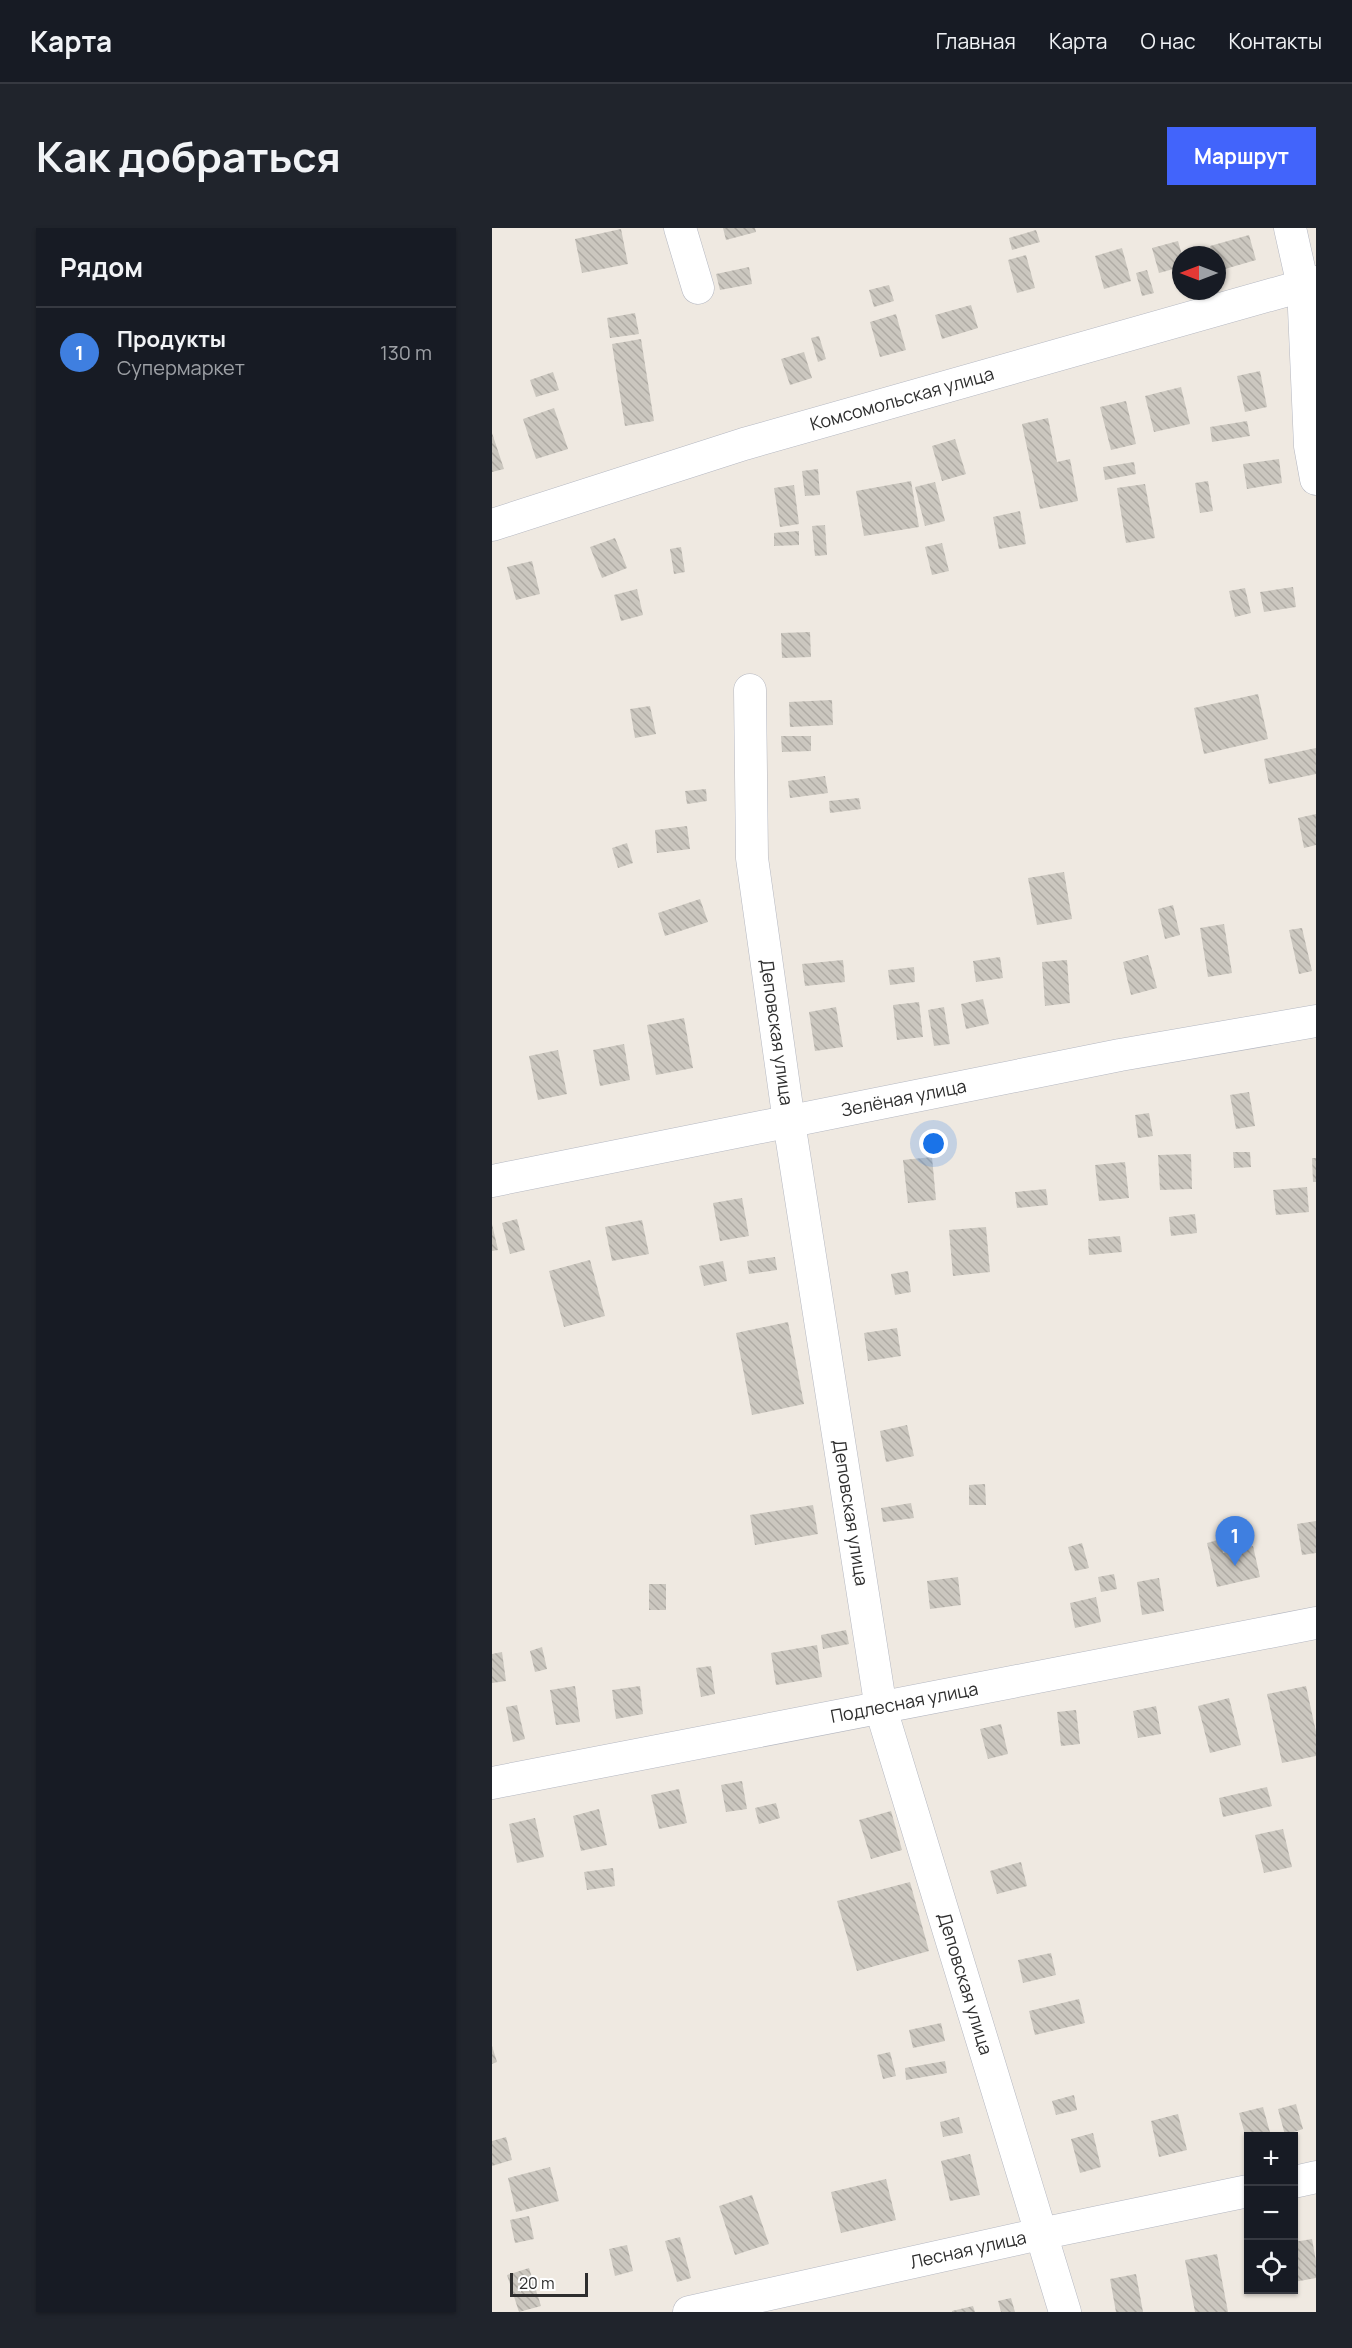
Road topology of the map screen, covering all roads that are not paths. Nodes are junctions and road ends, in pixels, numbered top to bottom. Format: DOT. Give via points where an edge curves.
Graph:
graph roads {
  1 [pos="680,228"];
  2 [pos="1290,228"];
  3 [pos="1309,284"];
  4 [pos="698,288"];
  5 [pos="1316,479"];
  6 [pos="492,525"];
  7 [pos="750,690"];
  8 [pos="1316,1022"];
  9 [pos="789,1122"];
  10 [pos="492,1181"];
  11 [pos="1316,1623"];
  12 [pos="881,1708"];
  13 [pos="492,1783"];
  14 [pos="1316,2177"];
  15 [pos="1298,2181"];
  16 [pos="1244,2192"];
  17 [pos="1040,2234"];
  18 [pos="689,2312"];
  19 [pos="1065,2312"];
  1 -- 4 [label="street"];
  2 -- 3 [label="street"];
  3 -- 5 [label="street" via="1310,446"];
  3 -- 6 [label="street, Комсомольская улица" via="744,444"];
  7 -- 9 [label="street, Деповская улица" via="752,858"];
  8 -- 9 [label="street, Зелёная улица" via="1120,1055"];
  9 -- 10 [label="street, Зелёная улица"];
  9 -- 12 [label="street, Деповская улица"];
  11 -- 12 [label="street, Подлесная улица"];
  12 -- 13 [label="street, Подлесная улица"];
  12 -- 17 [label="street, Деповская улица"];
  14 -- 15 [label="street"];
  16 -- 17 [label="street, Лесная улица"];
  17 -- 18 [label="street, Лесная улица"];
  17 -- 19 [label="street, Деповская улица"];
}
